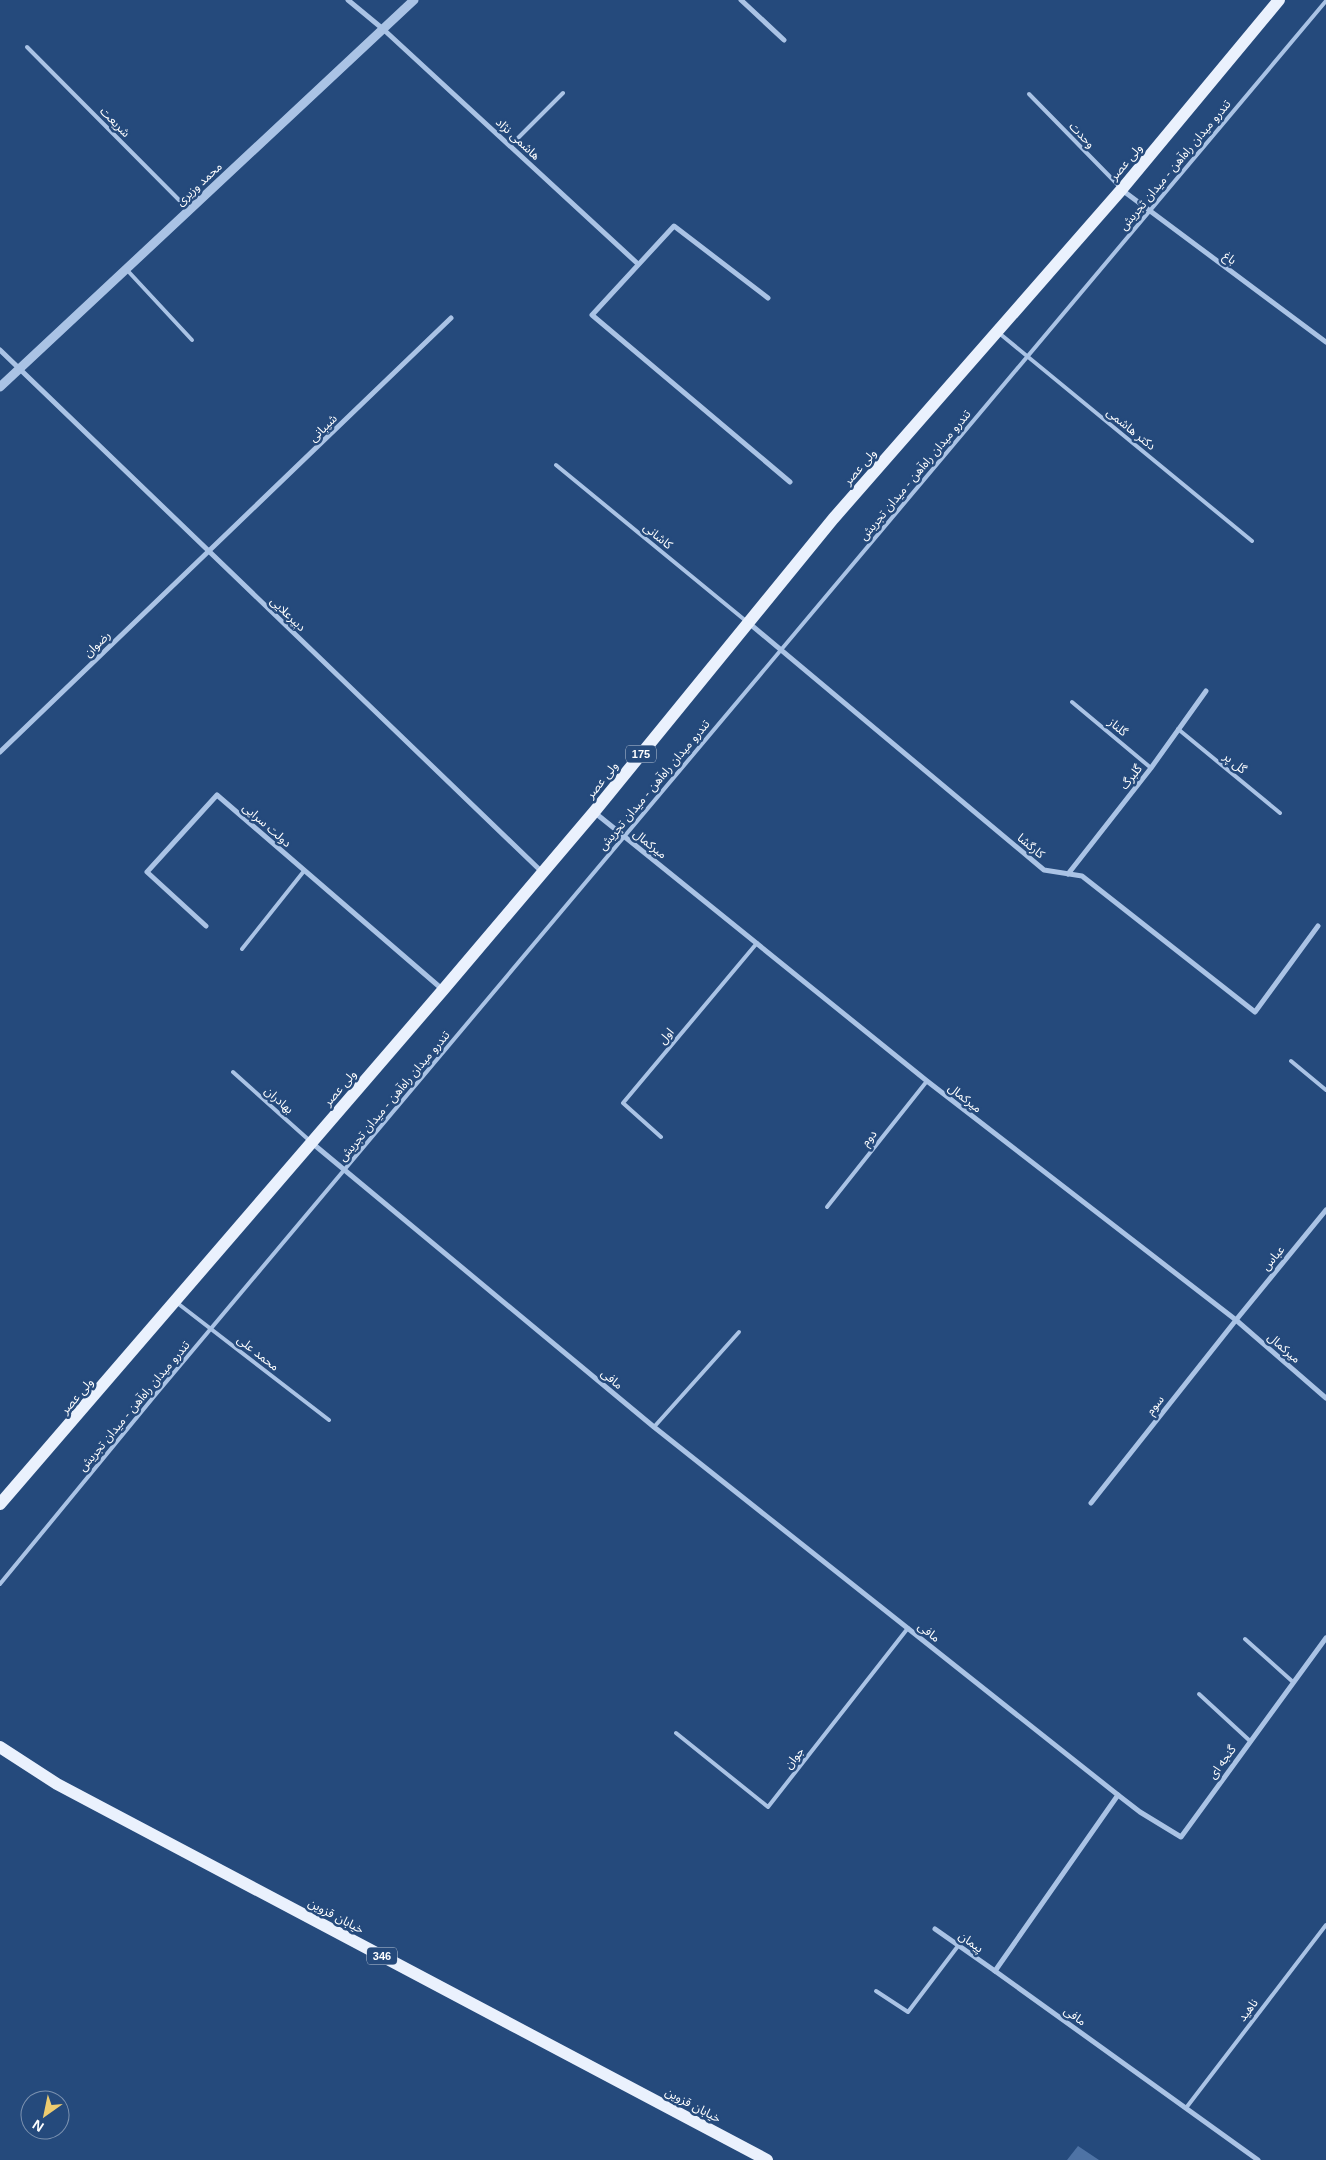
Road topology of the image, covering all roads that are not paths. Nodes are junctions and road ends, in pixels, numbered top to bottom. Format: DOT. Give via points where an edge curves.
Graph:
graph roads {
  1 [pos="348,0"];
  2 [pos="414,0"];
  3 [pos="1279,0"];
  4 [pos="744,1"];
  5 [pos="1326,1"];
  6 [pos="383,29"];
  7 [pos="784,40"];
  8 [pos="27,47"];
  9 [pos="563,93"];
  10 [pos="1029,94"];
  11 [pos="510,146"];
  12 [pos="1122,189"];
  13 [pos="189,210"];
  14 [pos="1150,210"];
  15 [pos="638,264"];
  16 [pos="126,269"];
  17 [pos="768,298"];
  18 [pos="451,318"];
  19 [pos="998,332"];
  20 [pos="192,340"];
  21 [pos="1326,342"];
  22 [pos="0,350"];
  23 [pos="1027,357"];
  24 [pos="18,370"];
  25 [pos="0,387"];
  26 [pos="556,465"];
  27 [pos="790,482"];
  28 [pos="1252,541"];
  29 [pos="208,552"];
  30 [pos="748,623"];
  31 [pos="782,650"];
  32 [pos="1206,691"];
  33 [pos="1072,702"];
  34 [pos="1178,729"];
  35 [pos="1,750"];
  36 [pos="1151,768"];
  37 [pos="594,812"];
  38 [pos="1280,813"];
  39 [pos="624,836"];
  40 [pos="304,871"];
  41 [pos="542,873"];
  42 [pos="1068,874"];
  43 [pos="206,926"];
  44 [pos="1318,926"];
  45 [pos="757,944"];
  46 [pos="242,949"];
  47 [pos="443,990"];
  48 [pos="1291,1061"];
  49 [pos="233,1072"];
  50 [pos="928,1082"];
  51 [pos="1326,1090"];
  52 [pos="661,1136"];
  53 [pos="312,1142"];
  54 [pos="345,1170"];
  55 [pos="827,1207"];
  56 [pos="1326,1210"];
  57 [pos="176,1302"];
  58 [pos="1236,1320"];
  59 [pos="211,1330"];
  60 [pos="738,1332"];
  61 [pos="1326,1398"];
  62 [pos="329,1420"];
  63 [pos="654,1427"];
  64 [pos="1091,1503"];
  65 [pos="0,1504"];
  66 [pos="0,1584"];
  67 [pos="908,1628"];
  68 [pos="1326,1638"];
  69 [pos="1245,1639"];
  70 [pos="1293,1682"];
  71 [pos="1199,1694"];
  72 [pos="676,1733"];
  73 [pos="1250,1741"];
  74 [pos="0,1746"];
  75 [pos="1118,1795"];
  76 [pos="1326,1924"];
  77 [pos="935,1929"];
  78 [pos="958,1946"];
  79 [pos="995,1971"];
  80 [pos="876,1991"];
  81 [pos="1186,2108"];
  82 [pos="767,2160"];
  83 [pos="1258,2160"];
  1 -- 6 [label="street, هاشمی نژاد"];
  2 -- 6 [label="street, محمد وزیری"];
  3 -- 12 [label="main road, ولی عصر / 175"];
  4 -- 7 [label="street"];
  5 -- 14 [label="lane, تندرو میدان راه‌آهن - میدان تجریش"];
  6 -- 11 [label="street, هاشمی نژاد"];
  6 -- 13 [label="street, محمد وزیری"];
  8 -- 13 [label="lane, شریعت"];
  9 -- 11 [label="lane"];
  10 -- 12 [label="lane, وحدت"];
  11 -- 15 [label="street, هاشمی نژاد"];
  12 -- 14 [label="street, باغ"];
  12 -- 19 [label="main road, ولی عصر / 175"];
  13 -- 16 [label="street, محمد وزیری"];
  14 -- 21 [label="street, باغ"];
  14 -- 23 [label="lane, تندرو میدان راه‌آهن - میدان تجریش"];
  15 -- 17 [label="street" via="674,226"];
  15 -- 27 [label="street" via="592,315"];
  16 -- 20 [label="lane"];
  16 -- 24 [label="street, محمد وزیری"];
  18 -- 29 [label="street, شیبانی"];
  19 -- 23 [label="lane, دکتر هاشمی"];
  19 -- 30 [label="main road, ولی عصر / 175" via="833,519"];
  22 -- 24 [label="street, دبیرعلایی"];
  23 -- 28 [label="lane, دکتر هاشمی"];
  23 -- 31 [label="lane, تندرو میدان راه‌آهن - میدان تجریش"];
  24 -- 25 [label="street, محمد وزیری"];
  24 -- 29 [label="street, دبیرعلایی"];
  26 -- 30 [label="lane, کاشانی"];
  29 -- 35 [label="street, رضوان"];
  29 -- 41 [label="street, دبیرعلایی"];
  30 -- 31 [label="street, کارگشا"];
  30 -- 37 [label="main road, ولی عصر / 175"];
  31 -- 39 [label="lane, تندرو میدان راه‌آهن - میدان تجریش"];
  31 -- 42 [label="street, کارگشا" via="1044,870"];
  32 -- 34 [label="street, گلبرگ"];
  33 -- 36 [label="lane, گلناز"];
  34 -- 36 [label="street, گلبرگ"];
  34 -- 38 [label="lane, گل پر"];
  36 -- 42 [label="street, گلبرگ"];
  37 -- 39 [label="street, میرکمال"];
  37 -- 41 [label="main road, ولی عصر / 175"];
  39 -- 45 [label="street, میرکمال"];
  39 -- 54 [label="lane, تندرو میدان راه‌آهن - میدان تجریش"];
  40 -- 43 [label="street, دولت سرایی" via="217,795 146,872"];
  40 -- 46 [label="lane"];
  40 -- 47 [label="street, دولت سرایی"];
  41 -- 47 [label="main road, ولی عصر / 175"];
  42 -- 44 [label="street, کارگشا" via="1082,876 1255,1012"];
  45 -- 50 [label="street, میرکمال"];
  45 -- 52 [label="lane, اول" via="623,1103"];
  47 -- 53 [label="main road, ولی عصر / 175"];
  48 -- 51 [label="lane"];
  49 -- 53 [label="lane, بهادران"];
  50 -- 55 [label="lane, دوم"];
  50 -- 58 [label="street, میرکمال"];
  53 -- 54 [label="street, مافی"];
  53 -- 57 [label="main road, ولی عصر / 175"];
  54 -- 59 [label="lane, تندرو میدان راه‌آهن - میدان تجریش"];
  54 -- 63 [label="street, مافی"];
  56 -- 58 [label="street, عباس"];
  57 -- 59 [label="lane, محمد علی"];
  57 -- 65 [label="main road, ولی عصر / 175"];
  58 -- 61 [label="street, میرکمال"];
  58 -- 64 [label="street, سوم"];
  59 -- 62 [label="lane, محمد علی"];
  59 -- 66 [label="lane, تندرو میدان راه‌آهن - میدان تجریش"];
  60 -- 63 [label="lane"];
  63 -- 67 [label="street, مافی"];
  67 -- 72 [label="lane, جوان" via="768,1807"];
  67 -- 75 [label="street, مافی"];
  68 -- 70 [label="street, گنجه ای"];
  69 -- 70 [label="lane"];
  70 -- 73 [label="street, گنجه ای"];
  71 -- 73 [label="lane"];
  73 -- 75 [label="street, گنجه ای" via="1181,1837"];
  74 -- 82 [label="main road, خیابان قزوین / 346" via="58,1784"];
  75 -- 79 [label="street"];
  76 -- 81 [label="lane, ناهید"];
  77 -- 78 [label="street, پیمان"];
  78 -- 79 [label="street, پیمان"];
  78 -- 80 [label="lane" via="908,2012"];
  79 -- 81 [label="street, مافی"];
  81 -- 83 [label="street, مافی"];
}
